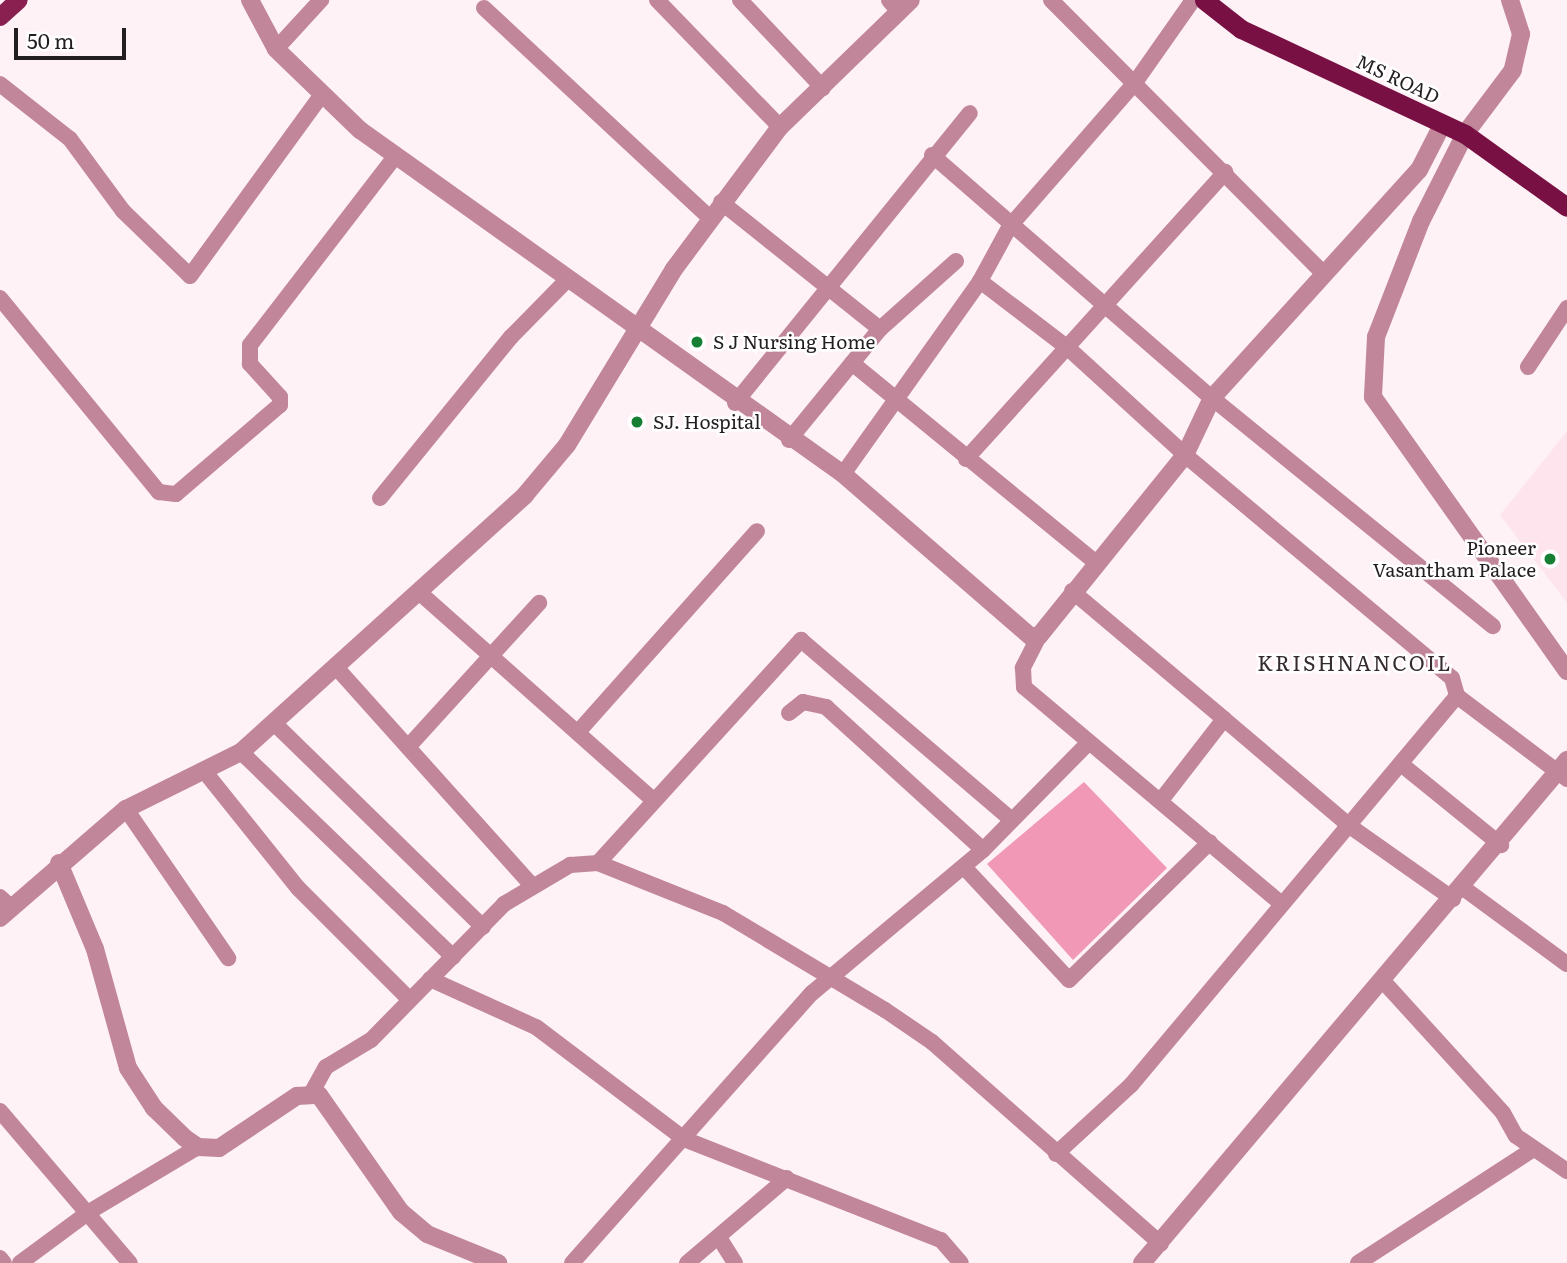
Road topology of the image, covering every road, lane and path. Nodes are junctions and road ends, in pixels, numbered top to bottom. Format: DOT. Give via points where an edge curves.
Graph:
graph roads {
  1 [pos="19,0"];
  2 [pos="250,0"];
  3 [pos="321,0"];
  4 [pos="657,0"];
  5 [pos="740,0"];
  6 [pos="1051,0"];
  7 [pos="1194,0"];
  8 [pos="1203,0"];
  9 [pos="1510,0"];
  10 [pos="900,4"];
  11 [pos="484,8"];
  12 [pos="0,17"];
  13 [pos="276,49"];
  14 [pos="1134,84"];
  15 [pos="0,85"];
  16 [pos="823,88"];
  17 [pos="320,97"];
  18 [pos="970,113"];
  19 [pos="1442,125"];
  20 [pos="780,127"];
  21 [pos="1465,134"];
  22 [pos="932,155"];
  23 [pos="395,158"];
  24 [pos="1226,172"];
  25 [pos="721,202"];
  26 [pos="1567,207"];
  27 [pos="710,218"];
  28 [pos="1010,226"];
  29 [pos="957,261"];
  30 [pos="1322,272"];
  31 [pos="566,281"];
  32 [pos="980,281"];
  33 [pos="833,289"];
  34 [pos="0,298"];
  35 [pos="1103,306"];
  36 [pos="1567,308"];
  37 [pos="880,328"];
  38 [pos="635,330"];
  39 [pos="1068,348"];
  40 [pos="852,363"];
  41 [pos="1528,367"];
  42 [pos="1212,398"];
  43 [pos="897,402"];
  44 [pos="735,403"];
  45 [pos="789,440"];
  46 [pos="1185,455"];
  47 [pos="966,459"];
  48 [pos="843,474"];
  49 [pos="380,498"];
  50 [pos="757,531"];
  51 [pos="1095,562"];
  52 [pos="1072,591"];
  53 [pos="420,593"];
  54 [pos="539,603"];
  55 [pos="1493,626"];
  56 [pos="1039,636"];
  57 [pos="496,655"];
  58 [pos="335,666"];
  59 [pos="1567,671"];
  60 [pos="1457,696"];
  61 [pos="789,713"];
  62 [pos="1223,719"];
  63 [pos="274,723"];
  64 [pos="578,732"];
  65 [pos="1089,743"];
  66 [pos="408,747"];
  67 [pos="241,752"];
  68 [pos="1401,764"];
  69 [pos="1564,770"];
  70 [pos="205,772"];
  71 [pos="1162,799"];
  72 [pos="654,801"];
  73 [pos="126,809"];
  74 [pos="1012,820"];
  75 [pos="1351,827"];
  76 [pos="1210,842"];
  77 [pos="1501,845"];
  78 [pos="983,850"];
  79 [pos="59,863"];
  80 [pos="598,863"];
  81 [pos="964,867"];
  82 [pos="530,883"];
  83 [pos="1457,893"];
  84 [pos="1282,904"];
  85 [pos="4,908"];
  86 [pos="483,927"];
  87 [pos="453,957"];
  88 [pos="228,958"];
  89 [pos="1567,964"];
  90 [pos="830,977"];
  91 [pos="430,979"];
  92 [pos="1383,981"];
  93 [pos="409,999"];
  94 [pos="312,1092"];
  95 [pos="0,1111"];
  96 [pos="684,1139"];
  97 [pos="198,1147"];
  98 [pos="1532,1150"];
  99 [pos="1056,1154"];
  100 [pos="1567,1171"];
  101 [pos="787,1178"];
  102 [pos="89,1212"];
  103 [pos="720,1239"];
  104 [pos="1161,1244"];
  105 [pos="0,1258"];
  106 [pos="4,1263"];
  107 [pos="20,1263"];
  108 [pos="130,1263"];
  109 [pos="498,1263"];
  110 [pos="572,1263"];
  111 [pos="687,1263"];
  112 [pos="734,1263"];
  113 [pos="961,1263"];
  114 [pos="1142,1263"];
  115 [pos="1357,1263"];
  1 -- 12 [label="main road"];
  2 -- 13 [label="street"];
  3 -- 13 [label="street"];
  4 -- 20 [label="street"];
  5 -- 16 [label="street"];
  6 -- 14 [label="street"];
  7 -- 14 [label="street"];
  8 -- 19 [label="highway, MS ROAD" via="1241,29"];
  9 -- 21 [label="street" via="1521,34 1513,71"];
  10 -- 16 [label="street"];
  11 -- 27 [label="street"];
  13 -- 17 [label="street"];
  14 -- 24 [label="street"];
  14 -- 28 [label="street"];
  15 -- 17 [label="street" via="70,139 123,211 190,276"];
  16 -- 20 [label="street"];
  17 -- 23 [label="street"];
  18 -- 22 [label="street"];
  19 -- 21 [label="highway, MS ROAD"];
  19 -- 30 [label="street" via="1419,170"];
  20 -- 25 [label="street"];
  21 -- 26 [label="highway, MS ROAD"];
  21 -- 59 [label="street" via="1421,221 1376,337 1373,397"];
  22 -- 28 [label="street"];
  22 -- 33 [label="street"];
  23 -- 31 [label="street"];
  23 -- 34 [label="street" via="250,345 250,364 281,397 280,405 176,495 159,492"];
  24 -- 30 [label="street"];
  24 -- 35 [label="street"];
  25 -- 27 [label="street"];
  25 -- 33 [label="street"];
  27 -- 38 [label="street"];
  28 -- 32 [label="street"];
  28 -- 35 [label="street"];
  29 -- 37 [label="street"];
  30 -- 42 [label="street"];
  31 -- 38 [label="street"];
  31 -- 49 [label="street" via="511,337"];
  32 -- 39 [label="street"];
  32 -- 43 [label="street"];
  33 -- 37 [label="street"];
  33 -- 44 [label="street"];
  35 -- 39 [label="street"];
  35 -- 42 [label="street"];
  36 -- 41 [label="street"];
  37 -- 40 [label="street"];
  38 -- 44 [label="street"];
  38 -- 53 [label="street" via="549,469"];
  39 -- 46 [label="street"];
  39 -- 47 [label="street"];
  40 -- 43 [label="street"];
  40 -- 45 [label="street"];
  42 -- 46 [label="street"];
  42 -- 55 [label="street"];
  43 -- 47 [label="street"];
  43 -- 48 [label="street"];
  44 -- 45 [label="street"];
  45 -- 48 [label="street"];
  46 -- 51 [label="street"];
  46 -- 60 [label="street" via="1452,678"];
  47 -- 51 [label="street"];
  48 -- 56 [label="street" via="983,590 1023,632"];
  50 -- 64 [label="street"];
  51 -- 52 [label="street"];
  52 -- 56 [label="street"];
  52 -- 62 [label="street"];
  53 -- 57 [label="street"];
  53 -- 58 [label="street"];
  54 -- 57 [label="street"];
  56 -- 65 [label="street" via="1023,668 1024,687"];
  57 -- 64 [label="street"];
  57 -- 66 [label="street"];
  58 -- 63 [label="street"];
  58 -- 66 [label="street"];
  60 -- 68 [label="street"];
  60 -- 69 [label="street"];
  61 -- 78 [label="street" via="803,702 827,707"];
  62 -- 71 [label="street"];
  62 -- 75 [label="street"];
  63 -- 67 [label="street"];
  63 -- 86 [label="street"];
  64 -- 72 [label="street"];
  65 -- 71 [label="street"];
  65 -- 74 [label="street"];
  66 -- 82 [label="street"];
  67 -- 70 [label="street"];
  67 -- 87 [label="street"];
  68 -- 75 [label="street"];
  68 -- 77 [label="street"];
  69 -- 77 [label="street"];
  70 -- 73 [label="street"];
  70 -- 93 [label="street" via="298,888"];
  71 -- 76 [label="street"];
  72 -- 74 [label="street" via="801,640"];
  72 -- 80 [label="street"];
  73 -- 79 [label="street"];
  73 -- 88 [label="street"];
  74 -- 78 [label="street"];
  75 -- 83 [label="street"];
  75 -- 84 [label="street"];
  76 -- 81 [label="street" via="1069,980"];
  76 -- 84 [label="street"];
  77 -- 83 [label="street"];
  78 -- 81 [label="street"];
  79 -- 85 [label="street"];
  79 -- 97 [label="street" via="95,948 128,1068 154,1108"];
  80 -- 82 [label="street" via="570,865"];
  80 -- 90 [label="street" via="723,913"];
  81 -- 90 [label="street"];
  82 -- 86 [label="street"];
  83 -- 89 [label="street"];
  83 -- 92 [label="street"];
  84 -- 99 [label="street" via="1131,1085"];
  86 -- 87 [label="street"];
  87 -- 91 [label="street"];
  90 -- 96 [label="street"];
  90 -- 99 [label="street" via="932,1042"];
  91 -- 93 [label="street"];
  91 -- 96 [label="street" via="536,1027"];
  92 -- 98 [label="street"];
  92 -- 104 [label="street"];
  93 -- 94 [label="street" via="370,1040 326,1067"];
  94 -- 97 [label="street" via="219,1148"];
  94 -- 109 [label="street" via="345,1127 401,1212 450,1247"];
  95 -- 102 [label="street"];
  96 -- 101 [label="street"];
  96 -- 110 [label="street"];
  97 -- 102 [label="street"];
  98 -- 100 [label="street"];
  98 -- 115 [label="street"];
  99 -- 104 [label="street"];
  101 -- 103 [label="street"];
  101 -- 113 [label="street" via="941,1240"];
  102 -- 107 [label="street"];
  102 -- 108 [label="street"];
  103 -- 111 [label="street"];
  103 -- 112 [label="street"];
  104 -- 114 [label="street"];
  105 -- 106 [label="street"];
}
